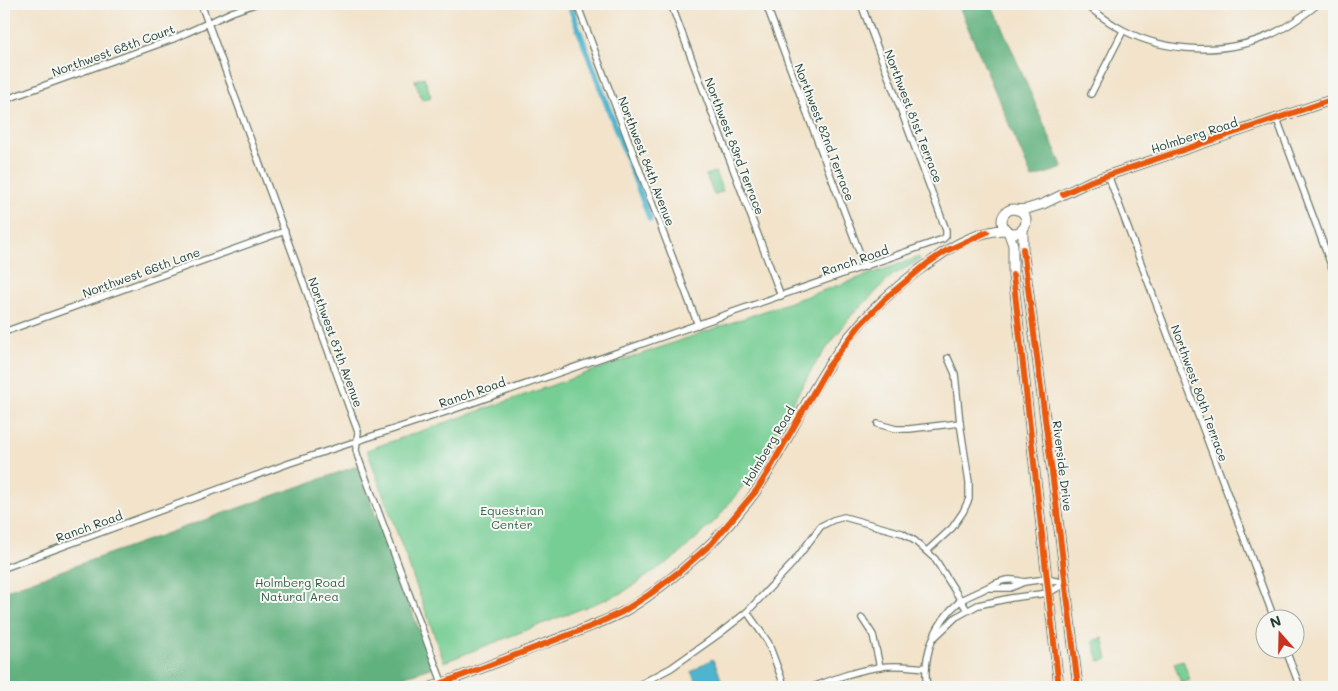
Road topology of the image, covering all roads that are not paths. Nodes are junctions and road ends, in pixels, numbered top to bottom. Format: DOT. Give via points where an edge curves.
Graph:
graph roads {
  1 [pos="201,4"];
  2 [pos="255,4"];
  3 [pos="577,4"];
  4 [pos="671,4"];
  5 [pos="766,4"];
  6 [pos="861,4"];
  7 [pos="1085,4"];
  8 [pos="1318,4"];
  9 [pos="208,24"];
  10 [pos="1123,31"];
  11 [pos="1090,94"];
  12 [pos="1334,99"];
  13 [pos="4,100"];
  14 [pos="1276,119"];
  15 [pos="1108,175"];
  16 [pos="1043,204"];
  17 [pos="1016,210"];
  18 [pos="1003,217"];
  19 [pos="1024,225"];
  20 [pos="285,231"];
  21 [pos="1007,231"];
  22 [pos="987,232"];
  23 [pos="946,236"];
  24 [pos="865,267"];
  25 [pos="1334,273"];
  26 [pos="1013,275"];
  27 [pos="781,296"];
  28 [pos="698,325"];
  29 [pos="4,332"];
  30 [pos="948,358"];
  31 [pos="878,424"];
  32 [pos="960,424"];
  33 [pos="358,441"];
  34 [pos="927,551"];
  35 [pos="4,568"];
  36 [pos="1046,579"];
  37 [pos="1024,582"];
  38 [pos="1066,583"];
  39 [pos="986,588"];
  40 [pos="998,588"];
  41 [pos="1048,593"];
  42 [pos="961,600"];
  43 [pos="1000,600"];
  44 [pos="1270,608"];
  45 [pos="967,610"];
  46 [pos="747,612"];
  47 [pos="862,618"];
  48 [pos="930,643"];
  49 [pos="1289,658"];
  50 [pos="880,666"];
  51 [pos="926,668"];
  52 [pos="443,685"];
  53 [pos="432,687"];
  54 [pos="637,687"];
  55 [pos="786,687"];
  56 [pos="813,687"];
  57 [pos="927,687"];
  58 [pos="1059,687"];
  59 [pos="1078,687"];
  60 [pos="1300,687"];
  1 -- 9 [label="street, Northwest 87th Avenue"];
  2 -- 9 [label="street, Northwest 68th Court"];
  3 -- 28 [label="street, Northwest 84th Avenue"];
  4 -- 27 [label="street, Northwest 83rd Terrace"];
  5 -- 24 [label="street, Northwest 82nd Terrace"];
  6 -- 23 [label="street, Northwest 81st Terrace"];
  7 -- 10 [label="street"];
  8 -- 10 [label="street" via="1297,21 1270,35 1217,48 1169,46"];
  9 -- 13 [label="street, Northwest 68th Court"];
  9 -- 20 [label="street, Northwest 87th Avenue"];
  10 -- 11 [label="street"];
  12 -- 14 [label="street, Holmberg Road"];
  14 -- 15 [label="street, Holmberg Road"];
  14 -- 25 [label="street"];
  15 -- 16 [label="street, Holmberg Road"];
  15 -- 44 [label="street, Northwest 80th Terrace"];
  16 -- 17 [label="street, Holmberg Road"];
  16 -- 19 [label="street, Holmberg Road"];
  17 -- 18 [label="street" via="1008,211"];
  17 -- 19 [label="street" via="1024,216"];
  18 -- 21 [label="street"];
  18 -- 22 [label="street, Holmberg Road"];
  19 -- 21 [label="street" via="1014,233"];
  19 -- 38 [label="street, Riverside Drive" via="1023,249"];
  20 -- 29 [label="street, Northwest 66th Lane"];
  20 -- 33 [label="street, Northwest 87th Avenue" via="358,432"];
  21 -- 22 [label="street, Holmberg Road"];
  21 -- 26 [label="street" via="1013,245"];
  22 -- 26 [label="street" via="1004,236"];
  22 -- 52 [label="street, Holmberg Road" via="928,263 888,296 860,325 828,367 756,491 711,544 680,571 622,612"];
  23 -- 24 [label="street, Ranch Road" via="940,242"];
  24 -- 27 [label="street, Ranch Road"];
  26 -- 36 [label="street"];
  27 -- 28 [label="street, Ranch Road"];
  28 -- 33 [label="street, Ranch Road"];
  30 -- 32 [label="street" via="956,374"];
  31 -- 32 [label="street" via="909,429"];
  32 -- 34 [label="street" via="969,499 952,528"];
  33 -- 35 [label="street, Ranch Road"];
  33 -- 52 [label="street, Northwest 87th Avenue" via="358,457"];
  34 -- 42 [label="street"];
  34 -- 46 [label="street" via="902,534 844,518 832,520 821,526 793,563"];
  36 -- 37 [label="street"];
  36 -- 38 [label="street"];
  36 -- 41 [label="street"];
  37 -- 39 [label="street" via="1004,580"];
  37 -- 40 [label="street" via="1010,588"];
  38 -- 41 [label="street"];
  38 -- 59 [label="street, Riverside Drive"];
  39 -- 40 [label="street"];
  39 -- 42 [label="street"];
  40 -- 43 [label="street"];
  41 -- 43 [label="street"];
  41 -- 58 [label="street"];
  42 -- 45 [label="street"];
  42 -- 48 [label="street" via="941,623"];
  43 -- 45 [label="street"];
  45 -- 48 [label="street" via="946,625"];
  46 -- 54 [label="street" via="671,668"];
  46 -- 55 [label="street" via="768,642"];
  47 -- 50 [label="street" via="874,635"];
  48 -- 51 [label="street"];
  49 -- 60 [label="street"];
  50 -- 51 [label="street"];
  50 -- 56 [label="street"];
  51 -- 57 [label="street"];
  52 -- 53 [label="street, Holmberg Road"];
}
